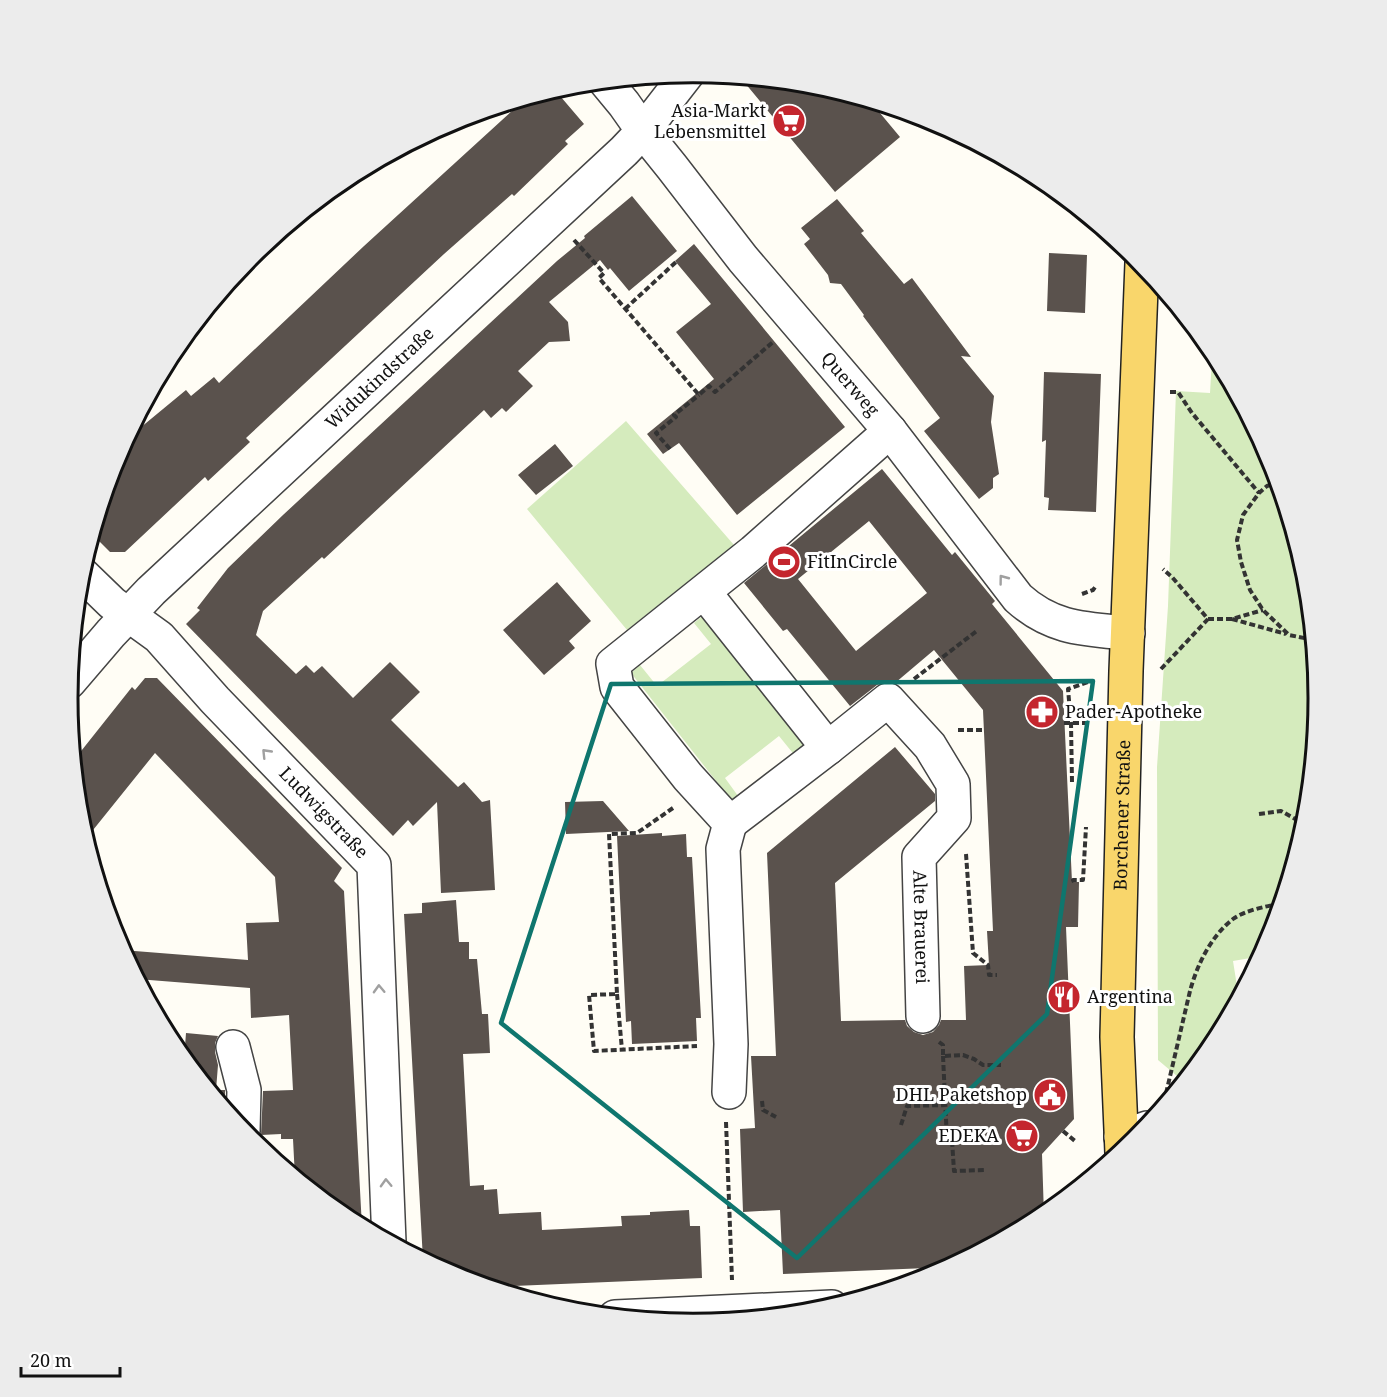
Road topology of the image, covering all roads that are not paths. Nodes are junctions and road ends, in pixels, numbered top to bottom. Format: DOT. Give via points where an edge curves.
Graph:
graph roads {
  1 [pos="680,83"];
  2 [pos="611,88"];
  3 [pos="643,131"];
  4 [pos="1141,277"];
  5 [pos="890,431"];
  6 [pos="89,581"];
  7 [pos="704,592"];
  8 [pos="129,615"];
  9 [pos="1128,633"];
  10 [pos="79,671"];
  11 [pos="828,748"];
  12 [pos="730,824"];
  13 [pos="922,1016"];
  14 [pos="233,1047"];
  15 [pos="729,1092"];
  16 [pos="243,1118"];
  17 [pos="1137,1125"];
  18 [pos="389,1233"];
  19 [pos="768,1310"];
  20 [pos="681,1314"];
  1 -- 3 [label="street, Widukindstraße"];
  2 -- 3 [label="street, Querweg"];
  3 -- 5 [label="street, Querweg" via="743,259"];
  3 -- 8 [label="street, Widukindstraße"];
  4 -- 9 [label="main road, Borchener Straße"];
  5 -- 7 [label="street"];
  9 -- 5 [label="street, Querweg, one-way" via="1077,628 1030,609"];
  6 -- 8 [label="street, Ludwigstraße"];
  7 -- 11 [label="street"];
  7 -- 12 [label="street" via="613,664 617,687"];
  8 -- 10 [label="street, Widukindstraße"];
  18 -- 8 [label="street, Ludwigstraße, one-way" via="374,865 159,637"];
  9 -- 17 [label="main road, Borchener Straße" via="1117,1037"];
  11 -- 12 [label="street"];
  11 -- 13 [label="street, Alte Brauerei" via="888,700 930,746 953,784 954,818 919,857"];
  12 -- 15 [label="street" via="723,849 731,1044"];
  14 -- 16 [label="street" via="244,1090"];
  19 -- 20 [label="street"];
}
